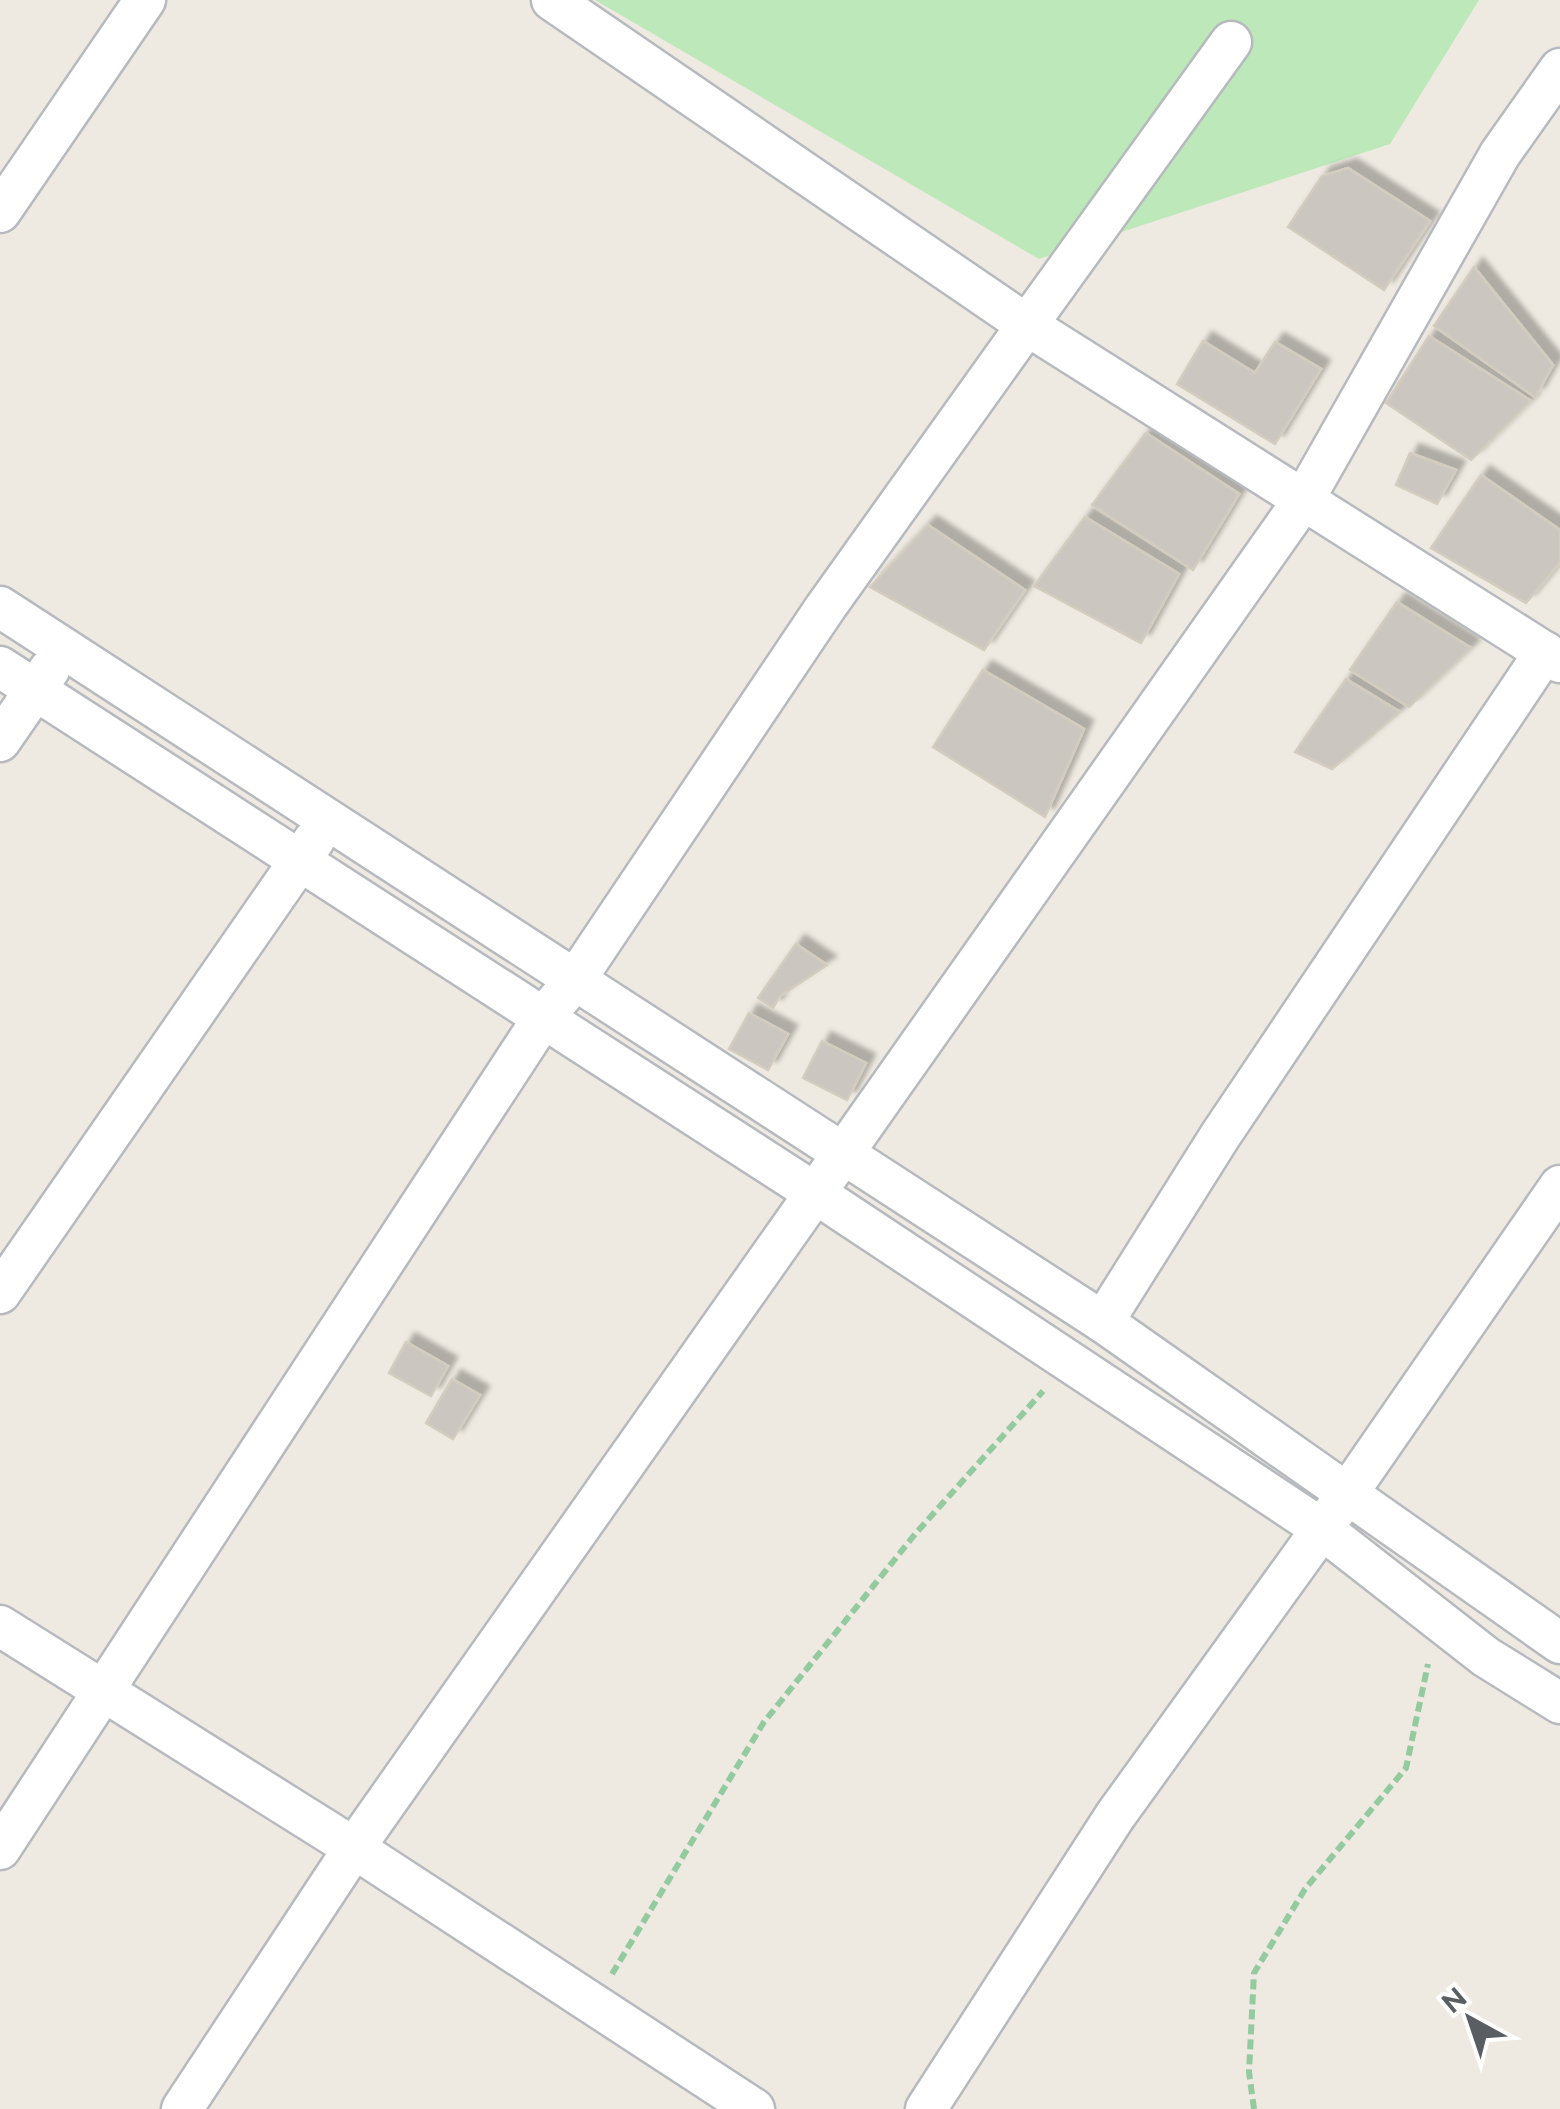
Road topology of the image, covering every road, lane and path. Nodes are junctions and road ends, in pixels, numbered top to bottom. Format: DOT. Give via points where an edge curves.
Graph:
graph roads {
  1 [pos="145,0"];
  2 [pos="552,0"];
  3 [pos="1231,42"];
  4 [pos="1560,69"];
  5 [pos="0,212"];
  6 [pos="1026,325"];
  7 [pos="1304,499"];
  8 [pos="0,606"];
  9 [pos="63,648"];
  10 [pos="1552,657"];
  11 [pos="0,667"];
  12 [pos="36,690"];
  13 [pos="0,741"];
  14 [pos="328,820"];
  15 [pos="301,861"];
  16 [pos="575,980"];
  17 [pos="543,1018"];
  18 [pos="846,1155"];
  19 [pos="1560,1186"];
  20 [pos="818,1195"];
  21 [pos="0,1292"];
  22 [pos="1103,1322"];
  23 [pos="1070,1362"];
  24 [pos="1347,1494"];
  25 [pos="1322,1529"];
  26 [pos="1438,1618"];
  27 [pos="0,1626"];
  28 [pos="1560,1644"];
  29 [pos="105,1692"];
  30 [pos="1560,1703"];
  31 [pos="354,1848"];
  32 [pos="0,1849"];
  33 [pos="594,2005"];
  34 [pos="182,2109"];
  35 [pos="754,2109"];
  36 [pos="926,2109"];
  37 [pos="1254,2109"];
  1 -- 5 [label="street"];
  2 -- 6 [label="street"];
  3 -- 6 [label="street"];
  4 -- 7 [label="street" via="1500,154"];
  6 -- 7 [label="street"];
  6 -- 16 [label="street" via="825,608"];
  7 -- 10 [label="street"];
  7 -- 18 [label="street"];
  8 -- 9 [label="street"];
  9 -- 12 [label="street"];
  9 -- 14 [label="street"];
  10 -- 22 [label="street" via="1220,1136"];
  11 -- 12 [label="street"];
  12 -- 13 [label="street"];
  12 -- 15 [label="street"];
  14 -- 15 [label="street"];
  14 -- 16 [label="street"];
  15 -- 17 [label="street"];
  15 -- 21 [label="street"];
  16 -- 17 [label="street"];
  16 -- 18 [label="street"];
  17 -- 20 [label="street"];
  17 -- 29 [label="street"];
  18 -- 20 [label="street"];
  18 -- 22 [label="street"];
  19 -- 24 [label="street"];
  20 -- 23 [label="street"];
  20 -- 31 [label="street"];
  22 -- 24 [label="street"];
  23 -- 25 [label="street"];
  23 -- 33 [label="path" via="916,1533 764,1722"];
  24 -- 25 [label="street"];
  24 -- 28 [label="street"];
  25 -- 26 [label="street"];
  25 -- 36 [label="street" via="1115,1816"];
  26 -- 30 [label="street"];
  26 -- 37 [label="path" via="1406,1768 1304,1889 1254,1974"];
  27 -- 29 [label="street"];
  29 -- 31 [label="street"];
  29 -- 32 [label="street"];
  31 -- 33 [label="street"];
  31 -- 34 [label="street"];
  33 -- 35 [label="street"];
}
